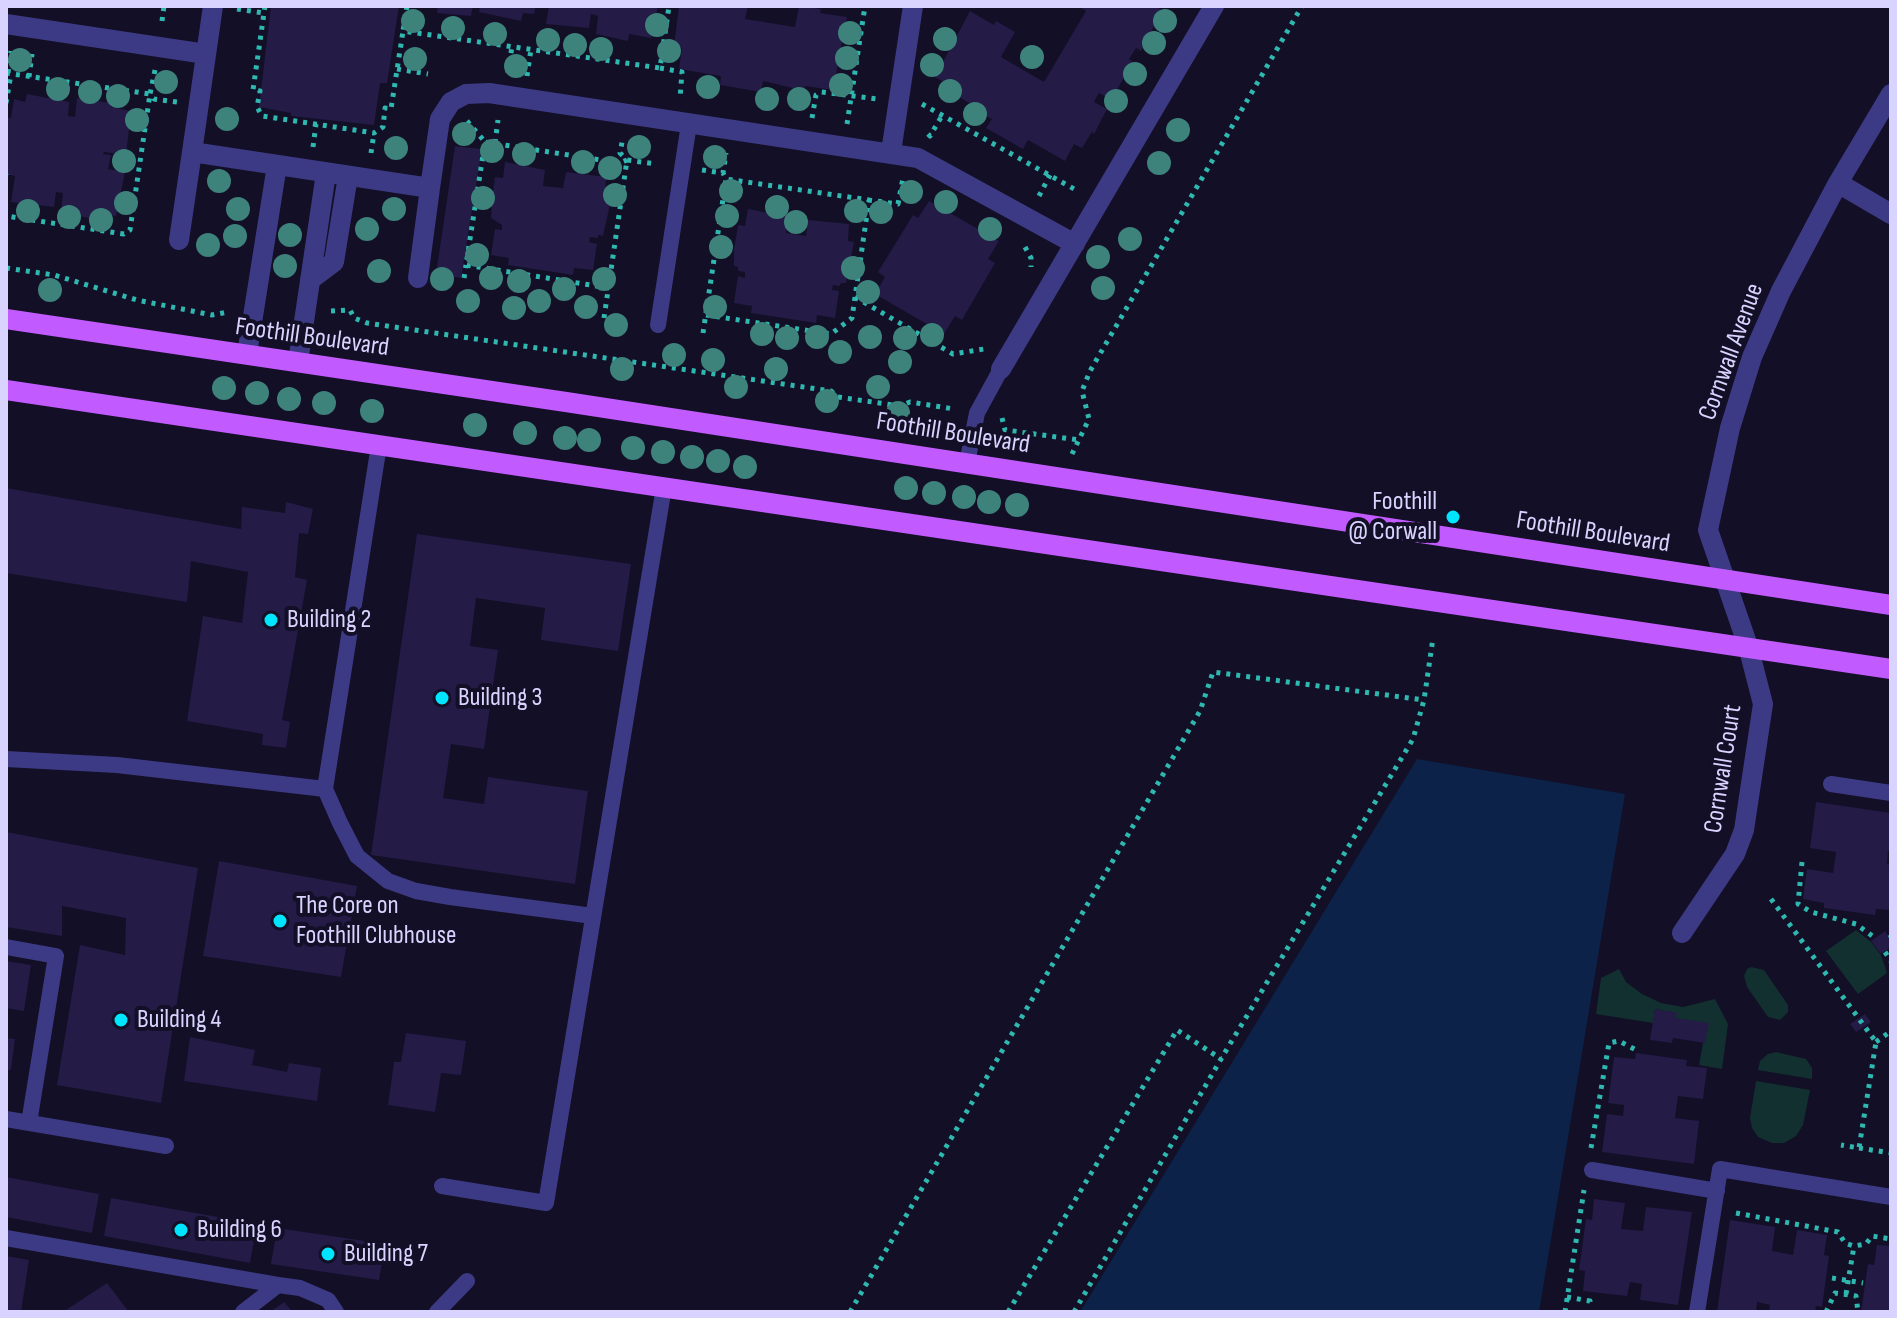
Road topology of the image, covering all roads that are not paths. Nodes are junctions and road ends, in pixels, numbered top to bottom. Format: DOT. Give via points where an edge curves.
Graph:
graph roads {
  1 [pos="913,6"];
  2 [pos="1214,6"];
  3 [pos="222,7"];
  4 [pos="9,34"];
  5 [pos="206,54"];
  6 [pos="1891,94"];
  7 [pos="689,124"];
  8 [pos="192,152"];
  9 [pos="891,152"];
  10 [pos="277,165"];
  11 [pos="326,173"];
  12 [pos="348,176"];
  13 [pos="1838,183"];
  14 [pos="430,188"];
  15 [pos="1891,214"];
  16 [pos="179,240"];
  17 [pos="1075,244"];
  18 [pos="418,278"];
  19 [pos="310,280"];
  20 [pos="6,319"];
  21 [pos="658,325"];
  22 [pos="247,354"];
  23 [pos="298,362"];
  24 [pos="1001,369"];
  25 [pos="6,390"];
  26 [pos="379,445"];
  27 [pos="967,463"];
  28 [pos="664,487"];
  29 [pos="1724,579"];
  30 [pos="1891,605"];
  31 [pos="1748,646"];
  32 [pos="1891,669"];
  33 [pos="6,759"];
  34 [pos="1831,784"];
  35 [pos="325,789"];
  36 [pos="1891,793"];
  37 [pos="593,916"];
  38 [pos="1682,933"];
  39 [pos="6,947"];
  40 [pos="6,1119"];
  41 [pos="29,1123"];
  42 [pos="166,1146"];
  43 [pos="1591,1164"];
  44 [pos="442,1186"];
  45 [pos="1717,1191"];
  46 [pos="1891,1197"];
  47 [pos="6,1238"];
  48 [pos="467,1281"];
  49 [pos="278,1285"];
  50 [pos="243,1312"];
  51 [pos="336,1312"];
  52 [pos="437,1312"];
  53 [pos="1697,1312"];
  1 -- 9 [label="street"];
  2 -- 17 [label="street"];
  3 -- 5 [label="street"];
  4 -- 5 [label="street"];
  5 -- 8 [label="street"];
  6 -- 13 [label="street, Cornwall Avenue"];
  7 -- 9 [label="street"];
  7 -- 14 [label="street" via="489,93 466,94 451,102 440,119"];
  7 -- 21 [label="lane"];
  8 -- 10 [label="street"];
  8 -- 16 [label="street"];
  9 -- 17 [label="street" via="918,158"];
  10 -- 11 [label="street"];
  10 -- 22 [label="street"];
  11 -- 12 [label="street"];
  11 -- 19 [label="street"];
  12 -- 14 [label="street"];
  12 -- 19 [label="street" via="334,262"];
  13 -- 15 [label="street"];
  13 -- 29 [label="street, Cornwall Avenue" via="1781,291 1740,392 1708,530"];
  14 -- 18 [label="street"];
  17 -- 24 [label="street"];
  19 -- 23 [label="street"];
  20 -- 22 [label="main road, Foothill Boulevard"];
  22 -- 23 [label="main road, Foothill Boulevard"];
  23 -- 27 [label="main road, Foothill Boulevard"];
  24 -- 27 [label="lane" via="977,413"];
  25 -- 26 [label="main road"];
  26 -- 28 [label="main road"];
  26 -- 35 [label="lane"];
  27 -- 29 [label="main road, Foothill Boulevard"];
  28 -- 31 [label="main road"];
  28 -- 37 [label="lane"];
  29 -- 30 [label="main road, Foothill Boulevard"];
  29 -- 31 [label="street, Cornwall Avenue"];
  31 -- 32 [label="main road"];
  31 -- 38 [label="street, Cornwall Court" via="1763,704 1744,830 1735,854"];
  33 -- 35 [label="lane" via="117,765"];
  34 -- 36 [label="lane"];
  35 -- 37 [label="lane" via="357,856 388,881 450,897"];
  37 -- 44 [label="lane" via="546,1203"];
  39 -- 41 [label="lane" via="56,956"];
  40 -- 41 [label="lane"];
  41 -- 42 [label="lane"];
  43 -- 45 [label="lane"];
  45 -- 46 [label="lane" via="1720,1169"];
  45 -- 53 [label="lane"];
  47 -- 49 [label="lane"];
  48 -- 52 [label="lane"];
  49 -- 50 [label="lane"];
  49 -- 51 [label="lane" via="328,1300"];
}
